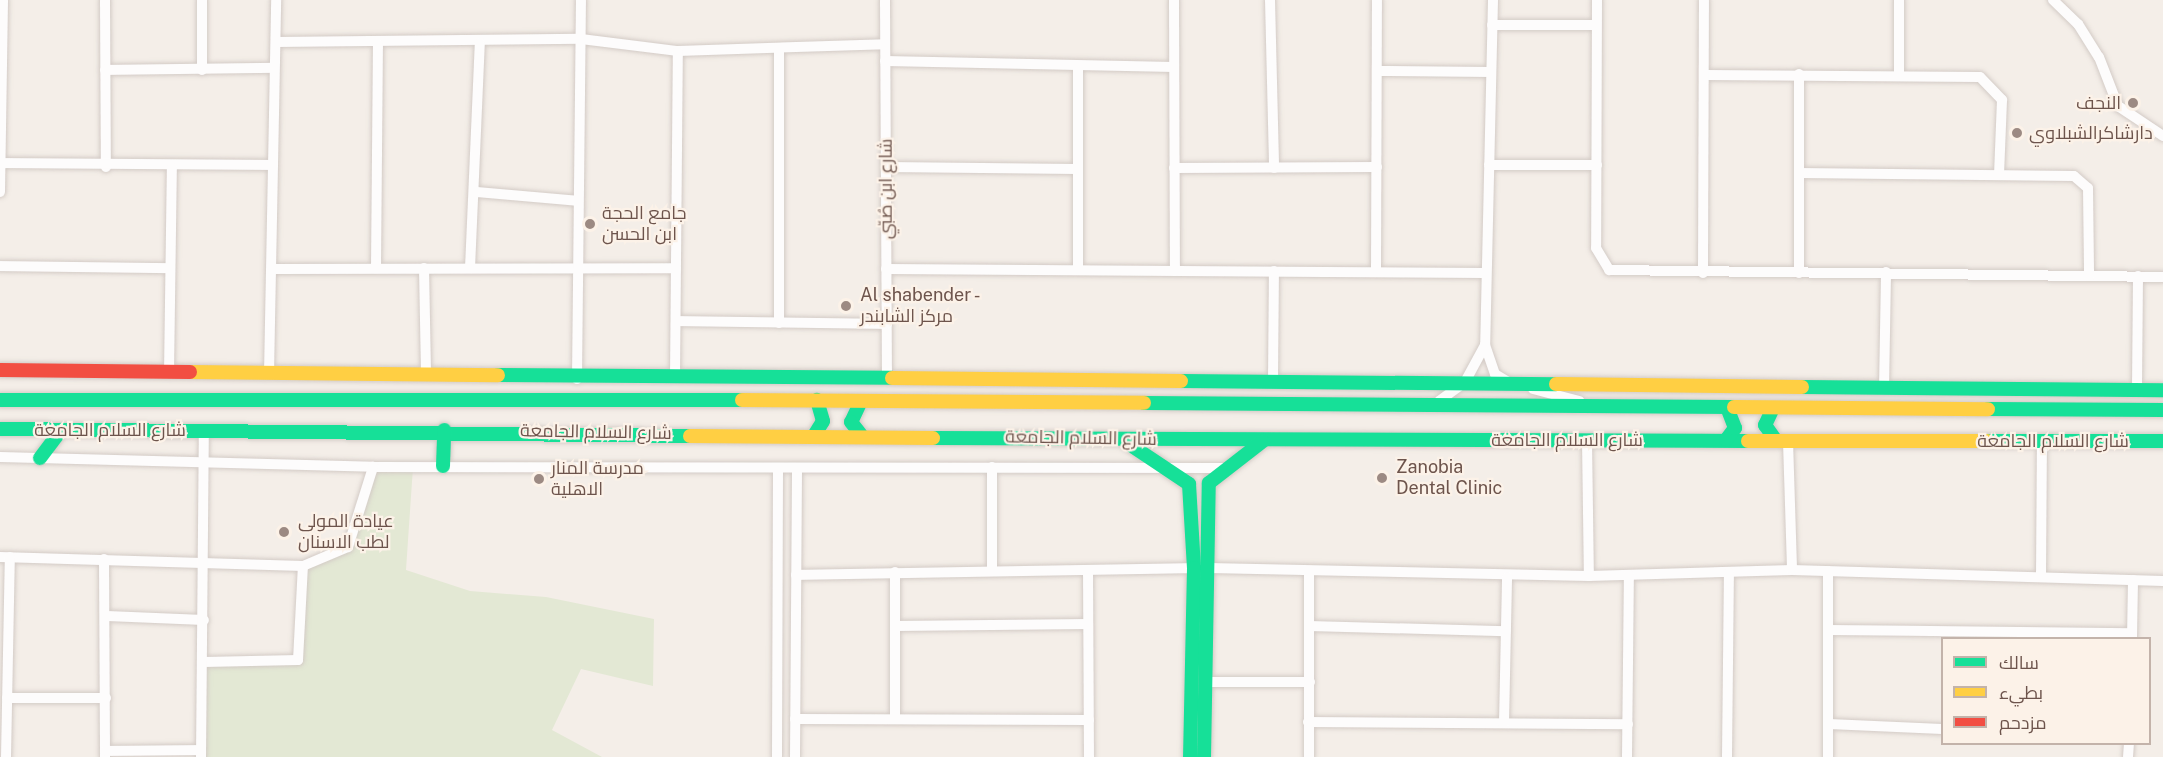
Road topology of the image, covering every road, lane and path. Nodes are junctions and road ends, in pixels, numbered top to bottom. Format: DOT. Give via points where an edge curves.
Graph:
graph roads {
  1 [pos="3,0"];
  2 [pos="105,0"];
  3 [pos="202,0"];
  4 [pos="276,0"];
  5 [pos="581,0"];
  6 [pos="885,0"];
  7 [pos="1174,0"];
  8 [pos="1270,0"];
  9 [pos="1377,0"];
  10 [pos="1493,0"];
  11 [pos="1597,0"];
  12 [pos="1704,0"];
  13 [pos="1899,0"];
  14 [pos="2053,0"];
  15 [pos="1492,25"];
  16 [pos="1596,25"];
  17 [pos="581,39"];
  18 [pos="276,42"];
  19 [pos="480,43"];
  20 [pos="378,44"];
  21 [pos="885,44"];
  22 [pos="779,48"];
  23 [pos="678,51"];
  24 [pos="885,61"];
  25 [pos="1078,66"];
  26 [pos="1174,67"];
  27 [pos="274,69"];
  28 [pos="105,70"];
  29 [pos="202,70"];
  30 [pos="1377,71"];
  31 [pos="1491,72"];
  32 [pos="1,74"];
  33 [pos="1799,74"];
  34 [pos="1899,74"];
  35 [pos="1704,75"];
  36 [pos="2163,136"];
  37 [pos="1,163"];
  38 [pos="273,165"];
  39 [pos="1489,165"];
  40 [pos="1597,165"];
  41 [pos="106,167"];
  42 [pos="886,167"];
  43 [pos="1377,167"];
  44 [pos="172,168"];
  45 [pos="1174,168"];
  46 [pos="1274,168"];
  47 [pos="1077,169"];
  48 [pos="1799,173"];
  49 [pos="2000,174"];
  50 [pos="0,192"];
  51 [pos="476,192"];
  52 [pos="578,201"];
  53 [pos="0,266"];
  54 [pos="170,268"];
  55 [pos="376,268"];
  56 [pos="424,268"];
  57 [pos="470,268"];
  58 [pos="578,268"];
  59 [pos="676,268"];
  60 [pos="272,269"];
  61 [pos="886,269"];
  62 [pos="1078,270"];
  63 [pos="1174,271"];
  64 [pos="1274,271"];
  65 [pos="1376,272"];
  66 [pos="1886,272"];
  67 [pos="1486,273"];
  68 [pos="1703,273"];
  69 [pos="1799,273"];
  70 [pos="2089,276"];
  71 [pos="2138,276"];
  72 [pos="2163,277"];
  73 [pos="677,321"];
  74 [pos="779,323"];
  75 [pos="887,324"];
  76 [pos="1485,345"];
  77 [pos="0,370"];
  78 [pos="169,373"];
  79 [pos="129,374"];
  80 [pos="269,374"];
  81 [pos="426,376"];
  82 [pos="489,377"];
  83 [pos="887,377"];
  84 [pos="675,378"];
  85 [pos="577,379"];
  86 [pos="1187,379"];
  87 [pos="1273,380"];
  88 [pos="1466,382"];
  89 [pos="1510,383"];
  90 [pos="1884,389"];
  91 [pos="2048,389"];
  92 [pos="2137,390"];
  93 [pos="2163,390"];
  94 [pos="489,398"];
  95 [pos="0,400"];
  96 [pos="817,400"];
  97 [pos="130,401"];
  98 [pos="861,401"];
  99 [pos="1187,403"];
  100 [pos="1431,405"];
  101 [pos="1597,406"];
  102 [pos="1726,407"];
  103 [pos="1773,408"];
  104 [pos="2047,409"];
  105 [pos="2163,410"];
  106 [pos="0,429"];
  107 [pos="61,430"];
  108 [pos="444,430"];
  109 [pos="204,431"];
  110 [pos="815,434"];
  111 [pos="861,435"];
  112 [pos="1116,439"];
  113 [pos="1587,440"];
  114 [pos="1726,440"];
  115 [pos="1263,441"];
  116 [pos="1782,441"];
  117 [pos="2042,441"];
  118 [pos="2163,441"];
  119 [pos="0,457"];
  120 [pos="40,458"];
  121 [pos="205,463"];
  122 [pos="443,466"];
  123 [pos="992,467"];
  124 [pos="1170,467"];
  125 [pos="373,468"];
  126 [pos="778,468"];
  127 [pos="797,468"];
  128 [pos="1224,468"];
  129 [pos="1209,483"];
  130 [pos="1189,484"];
  131 [pos="5,557"];
  132 [pos="104,560"];
  133 [pos="201,561"];
  134 [pos="303,566"];
  135 [pos="1194,568"];
  136 [pos="1209,568"];
  137 [pos="1088,570"];
  138 [pos="1792,570"];
  139 [pos="992,571"];
  140 [pos="1828,571"];
  141 [pos="895,572"];
  142 [pos="1309,572"];
  143 [pos="1729,573"];
  144 [pos="796,575"];
  145 [pos="1629,575"];
  146 [pos="1589,576"];
  147 [pos="2042,576"];
  148 [pos="1507,577"];
  149 [pos="2133,580"];
  150 [pos="2163,581"];
  151 [pos="107,616"];
  152 [pos="204,620"];
  153 [pos="4,624"];
  154 [pos="1088,624"];
  155 [pos="895,626"];
  156 [pos="1310,626"];
  157 [pos="1828,630"];
  158 [pos="1506,631"];
  159 [pos="2132,636"];
  160 [pos="204,662"];
  161 [pos="1207,682"];
  162 [pos="1310,682"];
  163 [pos="7,698"];
  164 [pos="106,698"];
  165 [pos="795,719"];
  166 [pos="895,719"];
  167 [pos="1089,720"];
  168 [pos="1308,722"];
  169 [pos="1504,723"];
  170 [pos="1628,724"];
  171 [pos="1829,724"];
  172 [pos="1941,729"];
  173 [pos="105,754"];
  174 [pos="201,754"];
  175 [pos="6,757"];
  176 [pos="777,757"];
  177 [pos="795,757"];
  178 [pos="1089,757"];
  179 [pos="1190,757"];
  180 [pos="1204,757"];
  181 [pos="1309,757"];
  182 [pos="1628,757"];
  183 [pos="1727,757"];
  184 [pos="1828,757"];
  1 -- 32 [label="street"];
  2 -- 28 [label="street"];
  3 -- 29 [label="street"];
  4 -- 18 [label="street"];
  5 -- 17 [label="street"];
  6 -- 21 [label="street, شارع ابن صُبّي"];
  7 -- 26 [label="street"];
  8 -- 46 [label="street"];
  9 -- 30 [label="street"];
  10 -- 15 [label="street"];
  11 -- 16 [label="street"];
  12 -- 35 [label="street"];
  13 -- 34 [label="street"];
  14 -- 36 [label="street" via="2094,49 2118,106"];
  15 -- 16 [label="street"];
  15 -- 31 [label="street"];
  16 -- 40 [label="street"];
  17 -- 19 [label="street"];
  17 -- 23 [label="street"];
  17 -- 52 [label="street"];
  18 -- 20 [label="street"];
  18 -- 27 [label="street"];
  19 -- 20 [label="street"];
  19 -- 51 [label="street"];
  20 -- 55 [label="street"];
  21 -- 22 [label="street"];
  21 -- 24 [label="street, شارع ابن صُبّي"];
  22 -- 23 [label="street"];
  22 -- 74 [label="street"];
  23 -- 59 [label="street"];
  24 -- 25 [label="street"];
  24 -- 42 [label="street, شارع ابن صُبّي"];
  25 -- 26 [label="street"];
  25 -- 47 [label="street"];
  26 -- 45 [label="street"];
  27 -- 29 [label="street"];
  27 -- 38 [label="street"];
  28 -- 29 [label="street"];
  28 -- 41 [label="street"];
  30 -- 31 [label="street"];
  30 -- 43 [label="street"];
  31 -- 39 [label="street"];
  32 -- 37 [label="street"];
  33 -- 34 [label="street"];
  33 -- 35 [label="street"];
  33 -- 48 [label="street"];
  34 -- 49 [label="street" via="1980,77 1994,86 2002,100"];
  35 -- 68 [label="street"];
  37 -- 41 [label="street"];
  37 -- 50 [label="street"];
  38 -- 44 [label="street"];
  38 -- 60 [label="street"];
  39 -- 40 [label="street"];
  39 -- 67 [label="street"];
  40 -- 68 [label="street" via="1596,248 1609,270"];
  41 -- 44 [label="street"];
  42 -- 47 [label="street"];
  42 -- 61 [label="street, شارع ابن صُبّي"];
  43 -- 46 [label="street"];
  43 -- 65 [label="street"];
  44 -- 54 [label="street"];
  45 -- 46 [label="street"];
  45 -- 63 [label="street"];
  47 -- 62 [label="street"];
  48 -- 49 [label="street"];
  48 -- 69 [label="street"];
  49 -- 70 [label="street" via="2085,181"];
  51 -- 52 [label="street"];
  51 -- 57 [label="street"];
  52 -- 58 [label="street"];
  53 -- 54 [label="street"];
  54 -- 78 [label="street"];
  55 -- 56 [label="street"];
  55 -- 60 [label="street"];
  56 -- 57 [label="street"];
  56 -- 81 [label="street"];
  57 -- 58 [label="street"];
  58 -- 59 [label="street"];
  58 -- 85 [label="street"];
  59 -- 73 [label="street"];
  60 -- 80 [label="street"];
  61 -- 62 [label="street"];
  61 -- 75 [label="street, شارع ابن صُبّي"];
  62 -- 63 [label="street"];
  63 -- 64 [label="street"];
  64 -- 65 [label="street"];
  64 -- 87 [label="street"];
  65 -- 67 [label="street"];
  66 -- 69 [label="street"];
  66 -- 70 [label="street"];
  66 -- 90 [label="street"];
  67 -- 76 [label="street"];
  68 -- 69 [label="street"];
  70 -- 71 [label="street"];
  71 -- 72 [label="street"];
  71 -- 92 [label="street"];
  73 -- 74 [label="street"];
  73 -- 84 [label="street"];
  74 -- 75 [label="street"];
  75 -- 83 [label="street, شارع ابن صُبّي"];
  76 -- 88 [label="street"];
  76 -- 89 [label="street" via="1495,374"];
  77 -- 79 [label="main road"];
  78 -- 79 [label="main road"];
  78 -- 80 [label="main road"];
  79 -- 97 [label="main road"];
  80 -- 81 [label="main road"];
  81 -- 82 [label="main road"];
  82 -- 85 [label="main road"];
  82 -- 94 [label="main road"];
  83 -- 84 [label="main road"];
  83 -- 86 [label="main road"];
  84 -- 85 [label="main road"];
  86 -- 87 [label="main road"];
  86 -- 99 [label="main road"];
  87 -- 88 [label="main road"];
  88 -- 89 [label="main road"];
  88 -- 100 [label="street" via="1452,396"];
  89 -- 90 [label="main road"];
  89 -- 101 [label="street"];
  90 -- 91 [label="main road"];
  91 -- 92 [label="main road"];
  91 -- 104 [label="main road"];
  92 -- 93 [label="main road"];
  94 -- 96 [label="main road, شارع السلام الجامعة"];
  94 -- 97 [label="main road, شارع السلام الجامعة"];
  95 -- 97 [label="main road, شارع السلام الجامعة"];
  96 -- 98 [label="main road, شارع السلام الجامعة"];
  96 -- 110 [label="main road" via="824,421"];
  98 -- 99 [label="main road, شارع السلام الجامعة"];
  98 -- 111 [label="main road" via="851,422"];
  99 -- 100 [label="main road, شارع السلام الجامعة"];
  100 -- 101 [label="main road, شارع السلام الجامعة"];
  101 -- 102 [label="main road, شارع السلام الجامعة"];
  102 -- 103 [label="main road, شارع السلام الجامعة"];
  102 -- 114 [label="main road" via="1735,428"];
  103 -- 104 [label="main road, شارع السلام الجامعة"];
  103 -- 116 [label="main road" via="1765,425"];
  104 -- 105 [label="main road, شارع السلام الجامعة"];
  106 -- 107 [label="main road, شارع السلام الجامعة"];
  107 -- 109 [label="main road, شارع السلام الجامعة"];
  107 -- 120 [label="main road"];
  108 -- 109 [label="main road, شارع السلام الجامعة"];
  108 -- 110 [label="main road, شارع السلام الجامعة"];
  108 -- 122 [label="main road"];
  109 -- 121 [label="street"];
  110 -- 111 [label="main road, شارع السلام الجامعة"];
  111 -- 112 [label="main road, شارع السلام الجامعة"];
  112 -- 115 [label="main road, شارع السلام الجامعة"];
  112 -- 124 [label="main road"];
  113 -- 114 [label="main road, شارع السلام الجامعة"];
  113 -- 115 [label="main road, شارع السلام الجامعة"];
  113 -- 146 [label="street"];
  114 -- 116 [label="main road, شارع السلام الجامعة"];
  115 -- 128 [label="main road"];
  116 -- 117 [label="main road, شارع السلام الجامعة"];
  116 -- 138 [label="street"];
  117 -- 118 [label="main road, شارع السلام الجامعة"];
  117 -- 147 [label="street"];
  119 -- 120 [label="street"];
  120 -- 121 [label="street"];
  121 -- 125 [label="street"];
  121 -- 133 [label="street"];
  122 -- 125 [label="street"];
  122 -- 126 [label="street"];
  123 -- 124 [label="street"];
  123 -- 127 [label="street"];
  123 -- 139 [label="street"];
  124 -- 128 [label="street"];
  124 -- 130 [label="main road"];
  125 -- 134 [label="street" via="348,547"];
  126 -- 127 [label="street"];
  126 -- 176 [label="street"];
  127 -- 144 [label="street"];
  128 -- 129 [label="main road"];
  129 -- 130 [label="main road" via="1198,475"];
  129 -- 136 [label="main road"];
  130 -- 135 [label="main road"];
  131 -- 132 [label="street"];
  131 -- 153 [label="street"];
  132 -- 133 [label="street"];
  132 -- 151 [label="street"];
  133 -- 134 [label="street"];
  133 -- 152 [label="street"];
  134 -- 160 [label="street" via="297,660"];
  135 -- 137 [label="street"];
  135 -- 179 [label="main road"];
  136 -- 142 [label="street"];
  136 -- 161 [label="main road"];
  137 -- 139 [label="street"];
  137 -- 154 [label="street"];
  138 -- 140 [label="street"];
  138 -- 143 [label="street"];
  139 -- 141 [label="street"];
  140 -- 147 [label="street"];
  140 -- 157 [label="street"];
  141 -- 144 [label="street"];
  141 -- 155 [label="street"];
  142 -- 148 [label="street"];
  142 -- 156 [label="street"];
  143 -- 145 [label="street"];
  143 -- 183 [label="street"];
  144 -- 165 [label="street"];
  145 -- 146 [label="street"];
  145 -- 170 [label="street"];
  146 -- 148 [label="street"];
  147 -- 149 [label="street"];
  148 -- 158 [label="street"];
  149 -- 150 [label="street"];
  149 -- 159 [label="street"];
  151 -- 152 [label="street"];
  151 -- 164 [label="street"];
  152 -- 160 [label="street"];
  153 -- 163 [label="street"];
  154 -- 155 [label="street"];
  154 -- 167 [label="street"];
  155 -- 166 [label="street"];
  156 -- 158 [label="street"];
  156 -- 162 [label="street"];
  157 -- 159 [label="street"];
  157 -- 171 [label="street"];
  158 -- 169 [label="street"];
  160 -- 174 [label="street"];
  161 -- 162 [label="street"];
  161 -- 180 [label="main road"];
  162 -- 168 [label="street"];
  163 -- 164 [label="street"];
  163 -- 175 [label="street"];
  164 -- 173 [label="street"];
  165 -- 166 [label="street"];
  165 -- 177 [label="street"];
  166 -- 167 [label="street"];
  167 -- 178 [label="street"];
  168 -- 169 [label="street"];
  168 -- 181 [label="street"];
  169 -- 170 [label="street"];
  170 -- 182 [label="street"];
  171 -- 172 [label="street"];
  171 -- 184 [label="street"];
  173 -- 174 [label="street"];
}
